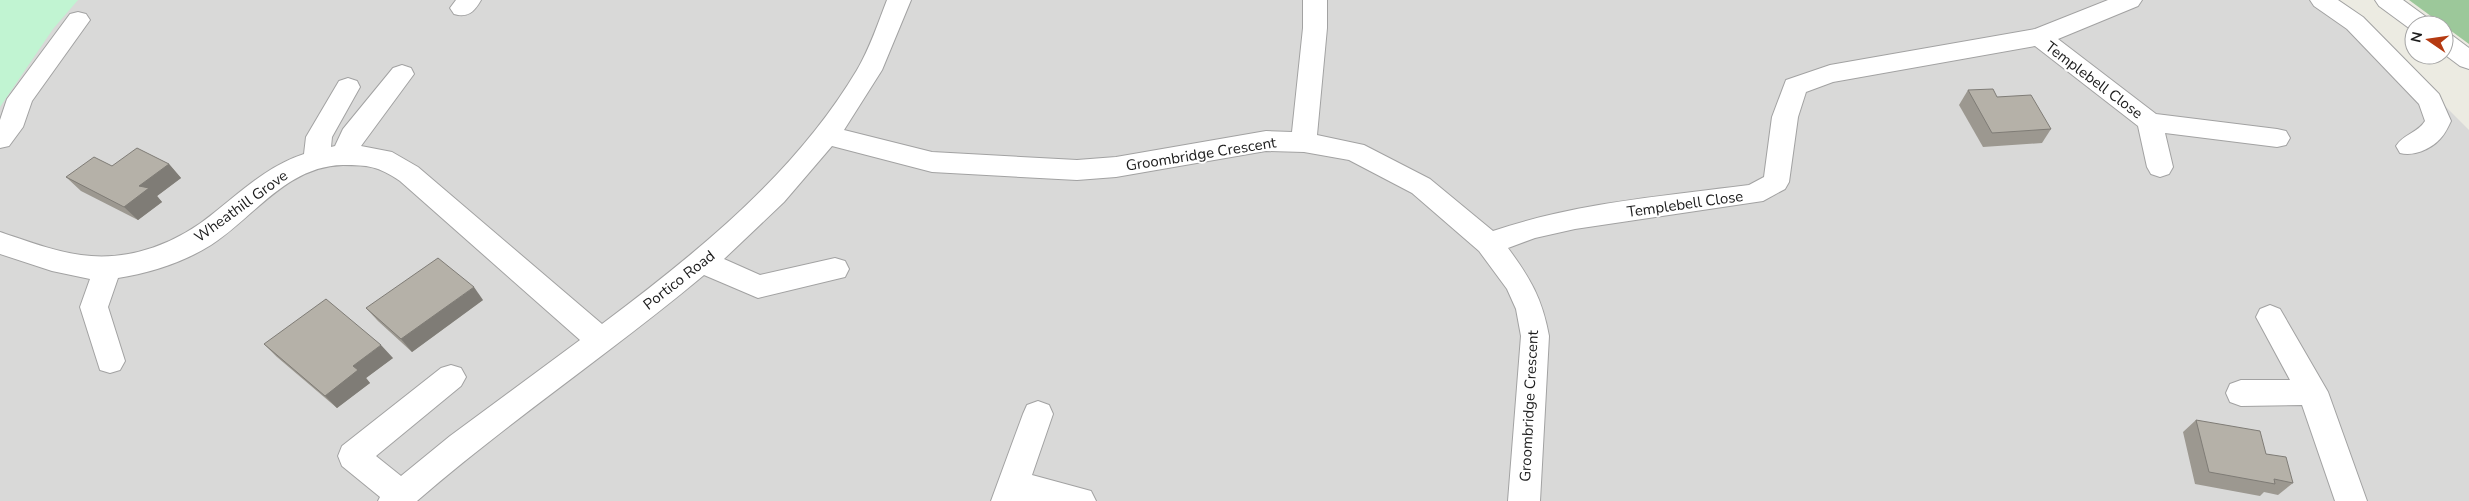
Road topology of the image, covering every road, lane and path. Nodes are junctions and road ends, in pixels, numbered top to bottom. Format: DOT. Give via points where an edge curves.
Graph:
graph roads {
  1 [pos="899,0"];
  2 [pos="1315,0"];
  3 [pos="2130,0"];
  4 [pos="2322,0"];
  5 [pos="2387,0"];
  6 [pos="2407,15"];
  7 [pos="78,20"];
  8 [pos="2038,37"];
  9 [pos="2454,49"];
  10 [pos="2469,60"];
  11 [pos="402,74"];
  12 [pos="348,87"];
  13 [pos="2150,122"];
  14 [pos="7,129"];
  15 [pos="826,135"];
  16 [pos="2278,138"];
  17 [pos="1304,142"];
  18 [pos="2408,146"];
  19 [pos="344,156"];
  20 [pos="316,160"];
  21 [pos="2160,167"];
  22 [pos="0,242"];
  23 [pos="1489,243"];
  24 [pos="702,262"];
  25 [pos="106,268"];
  26 [pos="835,268"];
  27 [pos="2270,317"];
  28 [pos="601,341"];
  29 [pos="110,361"];
  30 [pos="451,378"];
  31 [pos="2313,392"];
  32 [pos="2240,393"];
  33 [pos="1038,414"];
  34 [pos="1010,493"];
  35 [pos="398,498"];
  36 [pos="1080,501"];
  37 [pos="1524,501"];
  38 [pos="2351,501"];
  1 -- 15 [label="street, Portico Road" via="878,55"];
  2 -- 17 [label="street"];
  3 -- 8 [label="street, Templebell Close"];
  4 -- 18 [label="street" via="2355,23 2430,100 2438,121 2431,134"];
  5 -- 6 [label="street"];
  7 -- 14 [label="street" via="20,99"];
  8 -- 13 [label="street, Templebell Close"];
  8 -- 23 [label="street, Templebell Close" via="1830,74 1795,86 1785,117 1776,182 1754,194 1575,219 1533,228"];
  9 -- 10 [label="street"];
  11 -- 19 [label="street" via="352,136"];
  12 -- 20 [label="street" via="319,137"];
  13 -- 16 [label="street, Templebell Close"];
  13 -- 21 [label="street, Templebell Close"];
  15 -- 17 [label="street, Groombridge Crescent" via="932,162 1077,170 1116,167 1266,141"];
  15 -- 24 [label="street, Portico Road" via="781,187"];
  17 -- 23 [label="street, Groombridge Crescent" via="1355,152 1421,186"];
  19 -- 20 [label="street, Wheathill Grove"];
  19 -- 28 [label="street, Wheathill Grove" via="380,158 410,174"];
  20 -- 25 [label="street, Wheathill Grove" via="274,179 200,238 130,265"];
  22 -- 25 [label="street, Wheathill Grove" via="70,264"];
  23 -- 37 [label="street, Groombridge Crescent" via="1518,283 1530,309 1535,336"];
  24 -- 26 [label="street" via="758,287"];
  24 -- 28 [label="street, Portico Road"];
  25 -- 29 [label="street" via="94,307"];
  27 -- 31 [label="street"];
  28 -- 35 [label="street, Portico Road" via="460,445"];
  30 -- 35 [label="street" via="353,456"];
  31 -- 32 [label="street"];
  31 -- 38 [label="street"];
  33 -- 34 [label="street"];
  34 -- 36 [label="street"];
}
